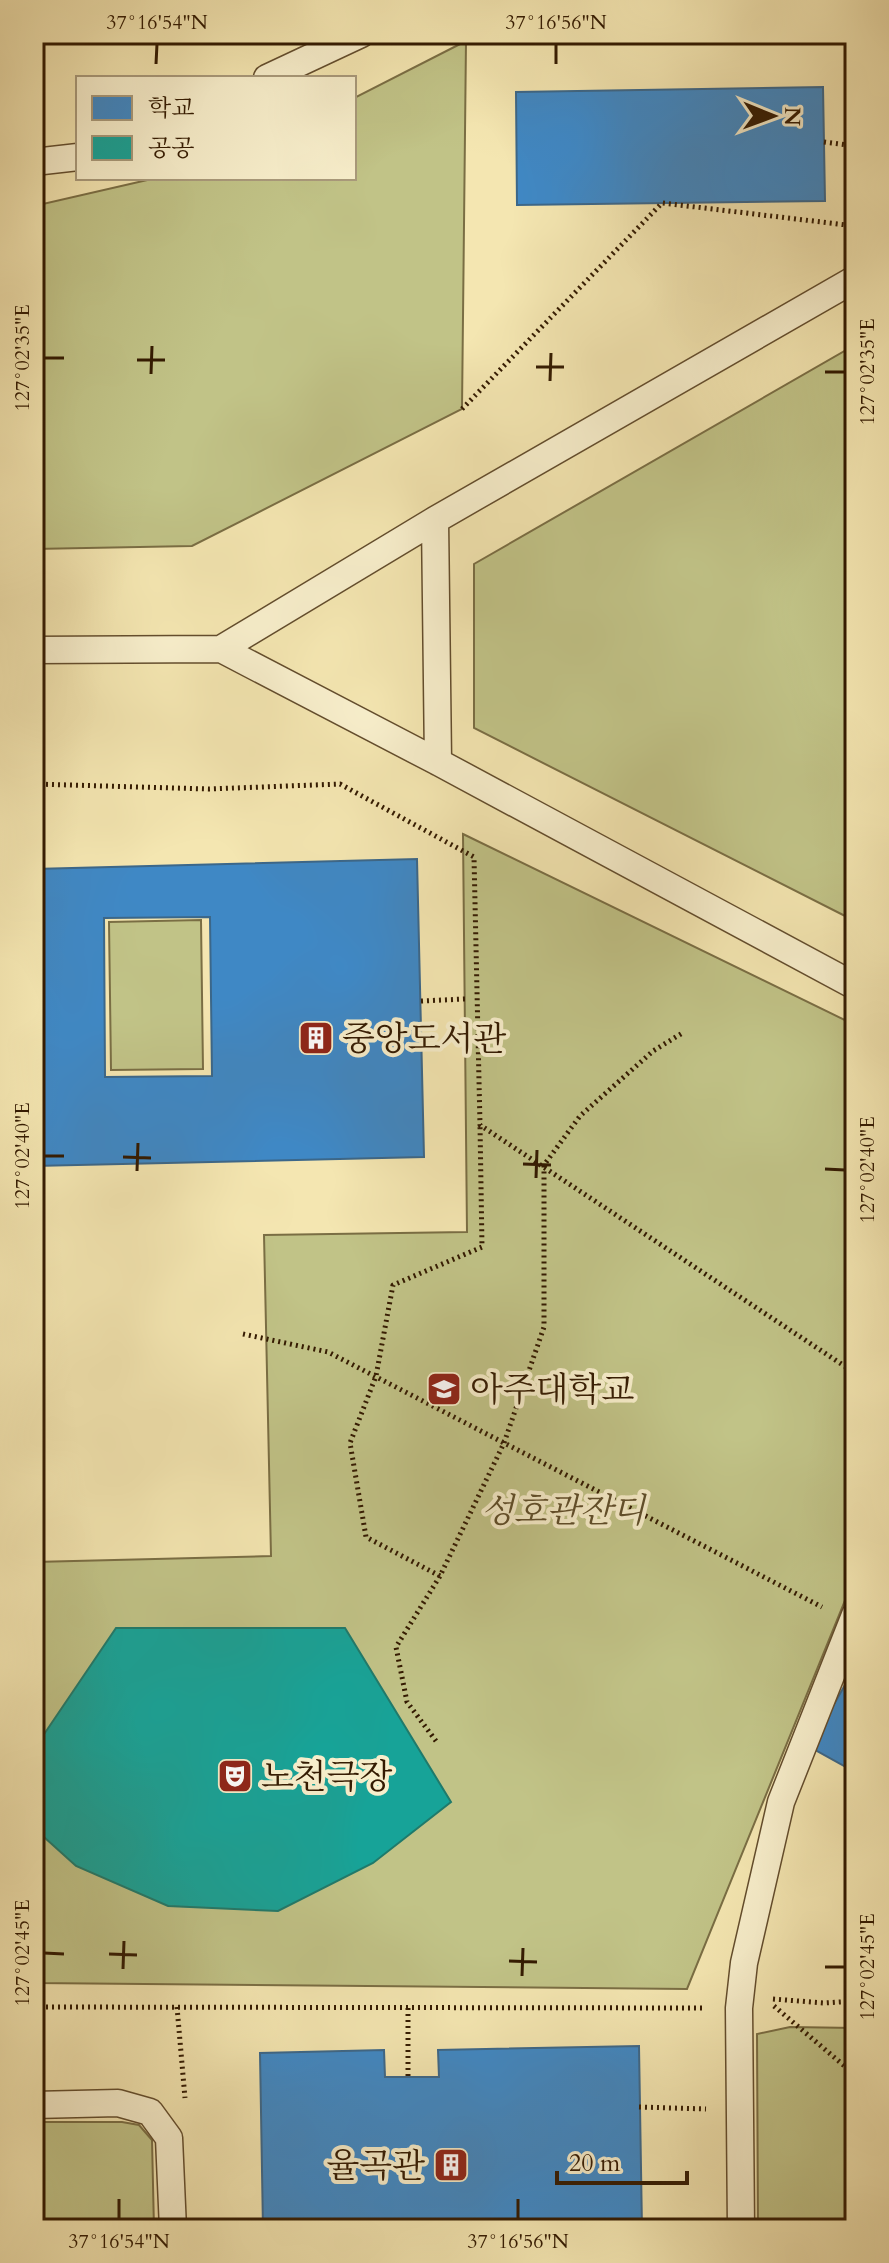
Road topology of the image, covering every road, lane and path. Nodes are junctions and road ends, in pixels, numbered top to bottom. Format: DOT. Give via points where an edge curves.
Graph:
graph roads {
  1 [pos="361,34"];
  2 [pos="271,76"];
  3 [pos="824,142"];
  4 [pos="855,146"];
  5 [pos="76,157"];
  6 [pos="34,162"];
  7 [pos="855,226"];
  8 [pos="855,279"];
  9 [pos="462,409"];
  10 [pos="435,520"];
  11 [pos="221,649"];
  12 [pos="34,650"];
  13 [pos="438,762"];
  14 [pos="34,784"];
  15 [pos="855,986"];
  16 [pos="465,999"];
  17 [pos="421,1001"];
  18 [pos="684,1032"];
  19 [pos="480,1125"];
  20 [pos="544,1165"];
  21 [pos="243,1334"];
  22 [pos="855,1373"];
  23 [pos="376,1376"];
  24 [pos="504,1443"];
  25 [pos="440,1576"];
  26 [pos="853,1619"];
  27 [pos="436,1741"];
  28 [pos="855,2001"];
  29 [pos="34,2007"];
  30 [pos="408,2008"];
  31 [pos="739,2008"];
  32 [pos="855,2075"];
  33 [pos="408,2077"];
  34 [pos="34,2105"];
  35 [pos="639,2107"];
  36 [pos="740,2110"];
  37 [pos="173,2229"];
  38 [pos="741,2229"];
  1 -- 2 [label="lane"];
  3 -- 4 [label="path"];
  5 -- 6 [label="lane"];
  7 -- 9 [label="path" via="662,203"];
  8 -- 10 [label="lane"];
  10 -- 11 [label="lane"];
  10 -- 13 [label="lane"];
  11 -- 12 [label="lane"];
  11 -- 13 [label="lane"];
  13 -- 15 [label="lane"];
  14 -- 19 [label="path" via="209,789 340,784 474,857"];
  16 -- 17 [label="path"];
  18 -- 20 [label="path" via="653,1051 580,1116"];
  19 -- 20 [label="path"];
  19 -- 23 [label="path" via="482,1247 393,1285"];
  20 -- 22 [label="path"];
  20 -- 24 [label="path" via="544,1327"];
  21 -- 23 [label="path" via="328,1352"];
  23 -- 24 [label="path"];
  23 -- 25 [label="path" via="350,1443 366,1537"];
  24 -- 25 [label="path"];
  24 -- 26 [label="path"];
  25 -- 27 [label="path" via="396,1647 407,1702"];
  26 -- 31 [label="lane" via="781,1802 744,1963"];
  28 -- 32 [label="path" via="764,1998"];
  29 -- 30 [label="path"];
  30 -- 31 [label="path"];
  30 -- 33 [label="path"];
  31 -- 36 [label="lane"];
  34 -- 37 [label="lane" via="118,2103 150,2112 169,2138"];
  35 -- 36 [label="path"];
  36 -- 38 [label="lane"];
}
